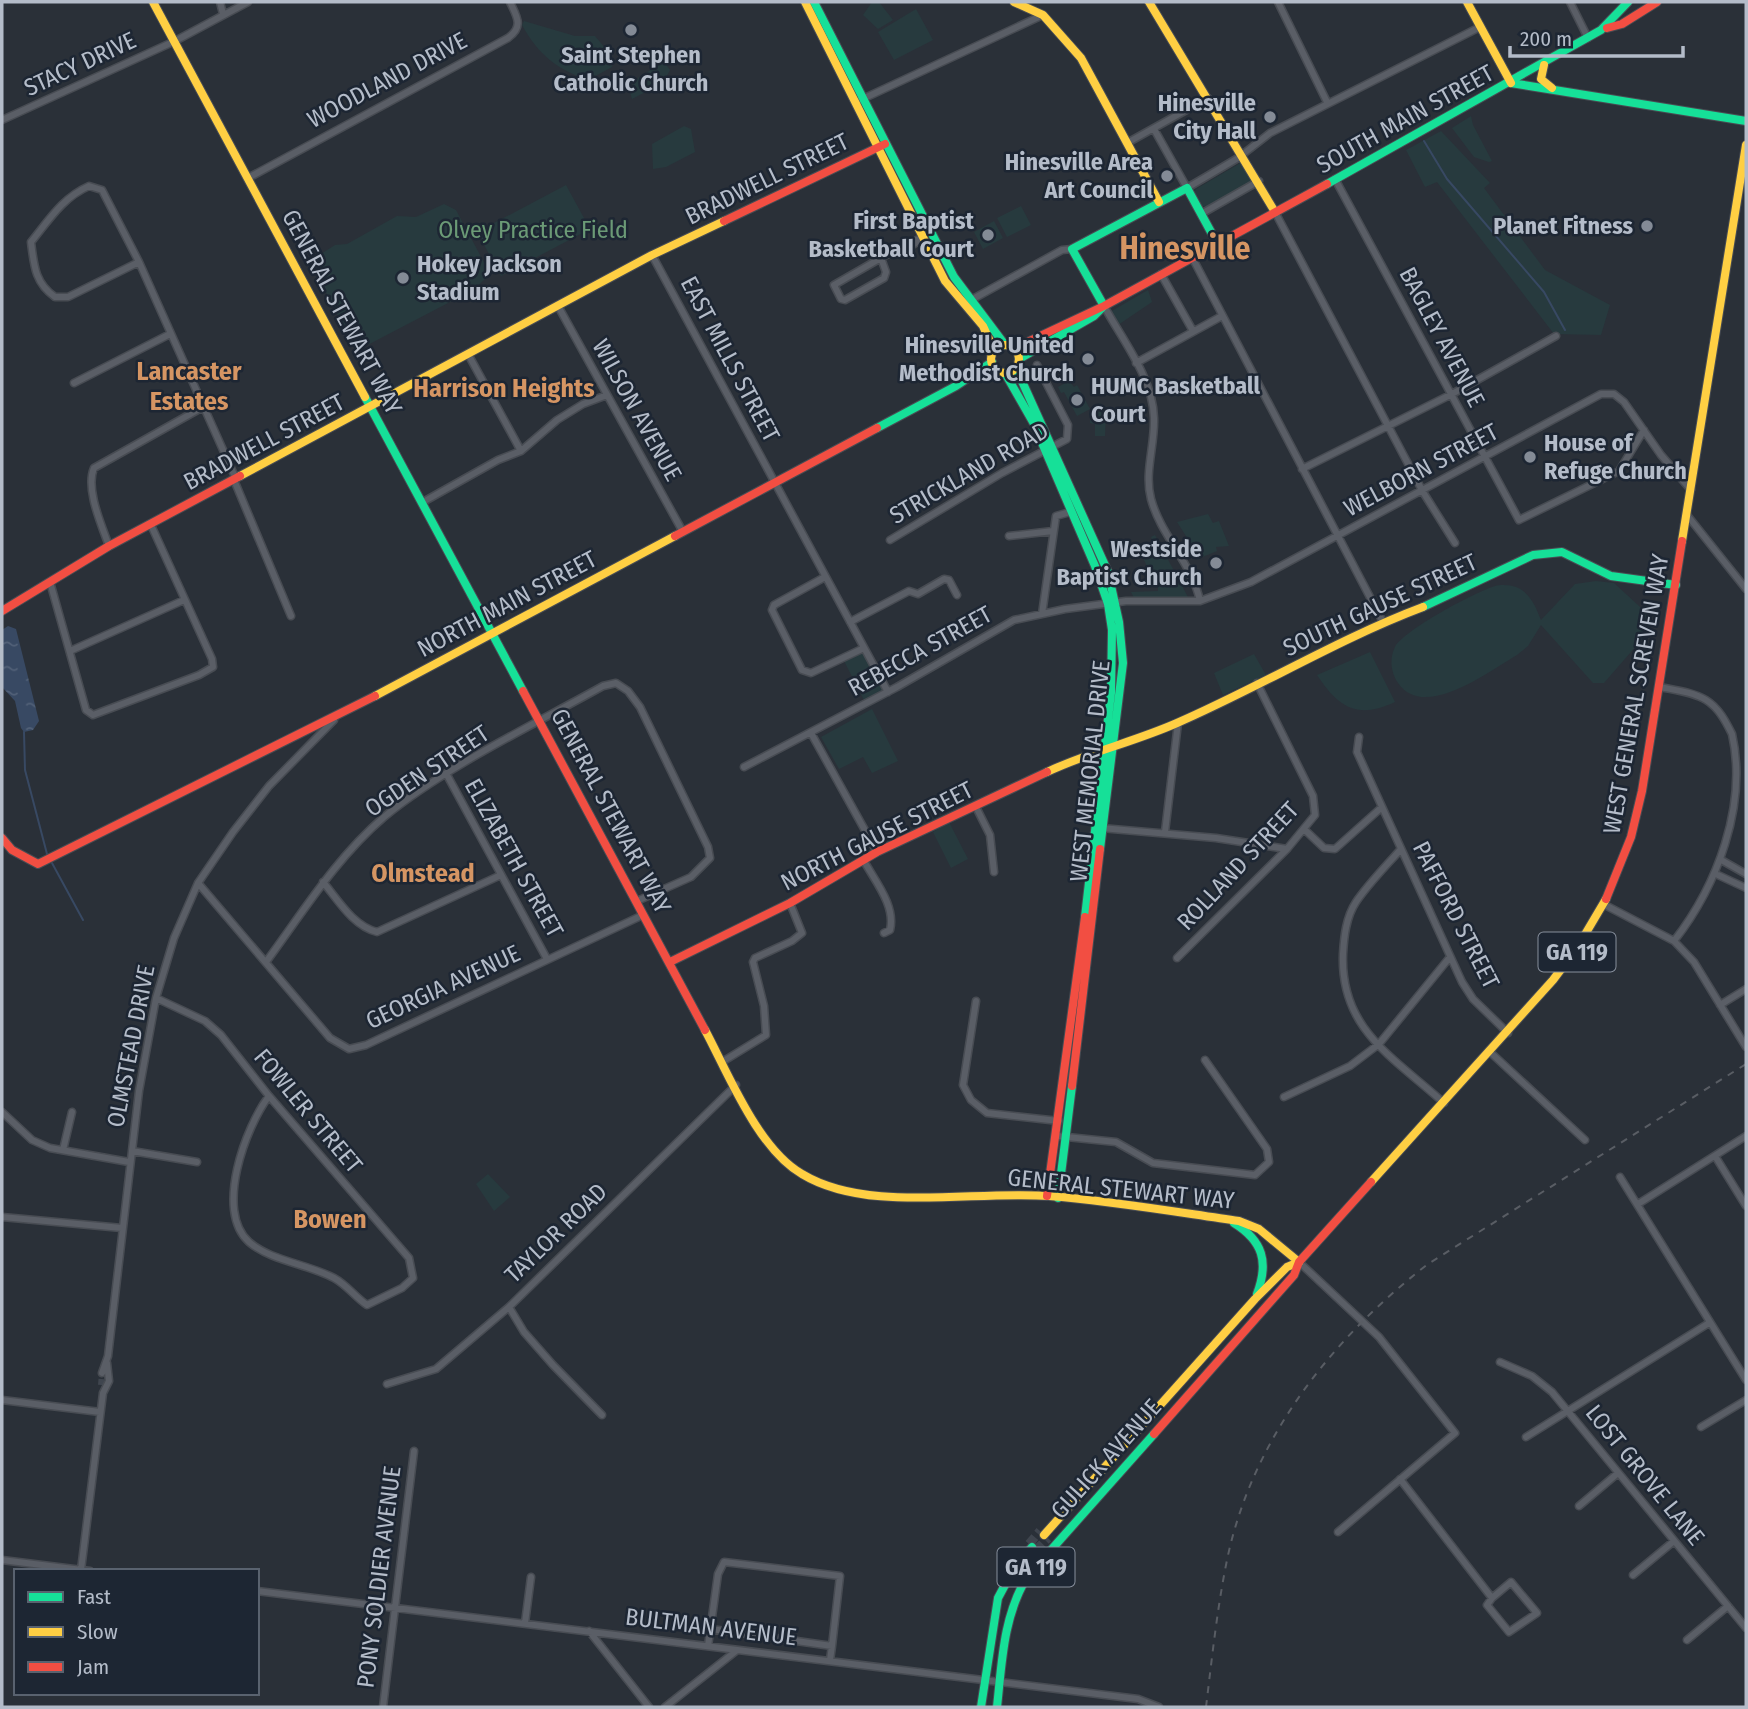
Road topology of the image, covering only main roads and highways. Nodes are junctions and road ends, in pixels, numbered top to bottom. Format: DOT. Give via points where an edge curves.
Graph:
graph roads {
  1 [pos="153,2"];
  2 [pos="805,2"];
  3 [pos="814,2"];
  4 [pos="1014,2"];
  5 [pos="1149,2"];
  6 [pos="1466,2"];
  7 [pos="1628,2"];
  8 [pos="1657,2"];
  9 [pos="1601,30"];
  10 [pos="1546,62"];
  11 [pos="1511,83"];
  12 [pos="1558,91"];
  13 [pos="860,101"];
  14 [pos="1746,121"];
  15 [pos="882,145"];
  16 [pos="1746,145"];
  17 [pos="1159,202"];
  18 [pos="1275,212"];
  19 [pos="1217,243"];
  20 [pos="1104,306"];
  21 [pos="1005,345"];
  22 [pos="1014,348"];
  23 [pos="994,350"];
  24 [pos="1019,359"];
  25 [pos="993,366"];
  26 [pos="1016,368"];
  27 [pos="1005,373"];
  28 [pos="372,406"];
  29 [pos="1047,449"];
  30 [pos="1676,585"];
  31 [pos="1112,603"];
  32 [pos="2,611"];
  33 [pos="491,634"];
  34 [pos="1114,746"];
  35 [pos="1104,748"];
  36 [pos="1101,828"];
  37 [pos="2,838"];
  38 [pos="670,962"];
  39 [pos="1061,1137"];
  40 [pos="1047,1196"];
  41 [pos="1058,1198"];
  42 [pos="1226,1219"];
  43 [pos="1299,1262"];
  44 [pos="1255,1299"];
  45 [pos="1196,1364"];
  46 [pos="1206,1374"];
  47 [pos="1044,1534"];
  48 [pos="1031,1548"];
  49 [pos="981,1707"];
  50 [pos="997,1707"];
  1 -- 28 [label="main road, GENERAL STEWART WAY"];
  2 -- 13 [label="main road"];
  3 -- 13 [label="main road"];
  4 -- 17 [label="main road" via="1043,15 1081,58"];
  5 -- 18 [label="main road"];
  6 -- 11 [label="main road"];
  7 -- 9 [label="main road, SOUTH MAIN STREET"];
  8 -- 9 [label="main road" via="1622,24"];
  9 -- 10 [label="main road, SOUTH MAIN STREET"];
  10 -- 11 [label="main road, SOUTH MAIN STREET"];
  10 -- 12 [label="main road" via="1541,79"];
  11 -- 12 [label="main road"];
  11 -- 18 [label="main road, SOUTH MAIN STREET"];
  12 -- 14 [label="main road"];
  13 -- 15 [label="main road"];
  15 -- 21 [label="main road" via="954,277"];
  15 -- 23 [label="main road" via="921,239 945,281 983,326"];
  15 -- 28 [label="main road, BRADWELL STREET" via="652,255"];
  16 -- 30 [label="main road, WEST GENERAL SCREVEN WAY / GA 119"];
  17 -- 19 [label="main road" via="1187,188"];
  17 -- 20 [label="main road" via="1072,249"];
  18 -- 19 [label="main road, SOUTH MAIN STREET"];
  19 -- 20 [label="main road, SOUTH MAIN STREET"];
  20 -- 22 [label="main road"];
  20 -- 24 [label="main road"];
  21 -- 22 [label="main road"];
  21 -- 23 [label="main road"];
  22 -- 24 [label="main road"];
  23 -- 25 [label="main road"];
  24 -- 26 [label="main road"];
  25 -- 27 [label="main road"];
  25 -- 33 [label="main road, NORTH MAIN STREET"];
  26 -- 27 [label="main road"];
  26 -- 29 [label="main road, WEST MEMORIAL DRIVE" via="1039,413"];
  27 -- 29 [label="main road, WEST MEMORIAL DRIVE"];
  28 -- 32 [label="main road, BRADWELL STREET" via="109,546"];
  28 -- 33 [label="main road, GENERAL STEWART WAY"];
  29 -- 31 [label="main road, WEST MEMORIAL DRIVE"];
  29 -- 31 [label="main road, WEST MEMORIAL DRIVE" via="1108,572"];
  30 -- 34 [label="main road, SOUTH GAUSE STREET" via="1616,578 1571,555 1547,551 1383,622 1178,723"];
  30 -- 43 [label="main road, WEST GENERAL SCREVEN WAY / GA 119" via="1635,825 1605,905 1562,972"];
  31 -- 34 [label="main road, WEST MEMORIAL DRIVE" via="1123,663"];
  31 -- 35 [label="main road, WEST MEMORIAL DRIVE" via="1113,662"];
  33 -- 37 [label="main road, NORTH MAIN STREET" via="338,716 38,864 12,850"];
  33 -- 38 [label="main road, GENERAL STEWART WAY"];
  34 -- 35 [label="main road, SOUTH GAUSE STREET"];
  34 -- 36 [label="main road, WEST MEMORIAL DRIVE"];
  35 -- 36 [label="main road, WEST MEMORIAL DRIVE"];
  35 -- 38 [label="main road, NORTH GAUSE STREET" via="877,852 790,903"];
  36 -- 39 [label="main road, WEST MEMORIAL DRIVE"];
  38 -- 40 [label="main road, GENERAL STEWART WAY" via="760,1128 784,1161 808,1179 850,1192"];
  39 -- 40 [label="main road, WEST MEMORIAL DRIVE"];
  39 -- 41 [label="main road, WEST MEMORIAL DRIVE"];
  40 -- 41 [label="main road, GENERAL STEWART WAY"];
  41 -- 42 [label="main road, GENERAL STEWART WAY"];
  42 -- 43 [label="main road, GENERAL STEWART WAY" via="1253,1225"];
  42 -- 44 [label="main road" via="1249,1231 1264,1252 1266,1270"];
  43 -- 44 [label="main road, GA 119" via="1287,1267"];
  43 -- 46 [label="main road, GULICK AVENUE / GA 119" via="1294,1275"];
  44 -- 45 [label="main road, GA 119"];
  45 -- 46 [label="main road"];
  45 -- 47 [label="main road, GA 119"];
  46 -- 50 [label="main road, GULICK AVENUE / GA 119" via="1018,1590 1008,1618"];
  48 -- 49 [label="main road, GA 119" via="998,1598"];
}
